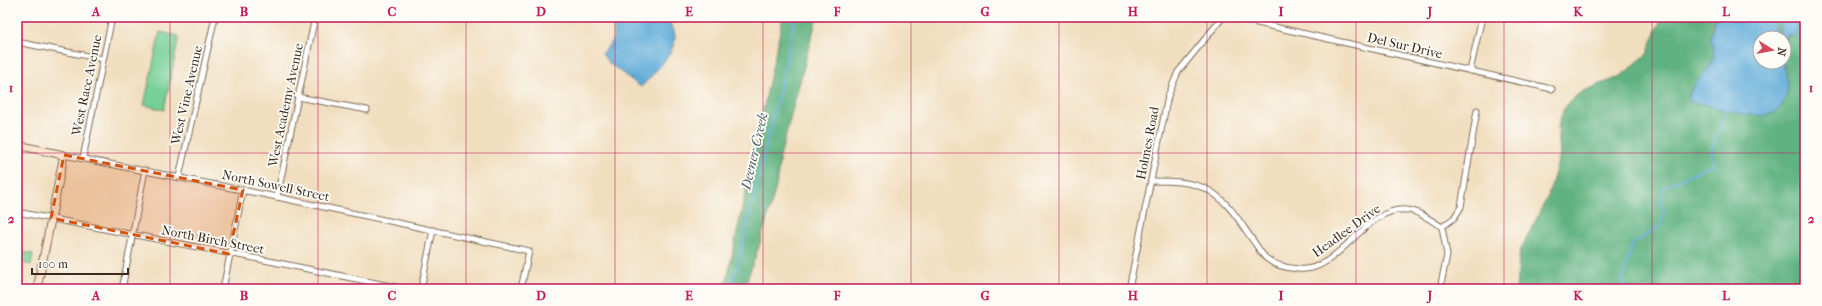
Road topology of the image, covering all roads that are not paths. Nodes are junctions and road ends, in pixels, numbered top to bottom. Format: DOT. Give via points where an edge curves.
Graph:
graph roads {
  1 [pos="112,17"];
  2 [pos="215,17"];
  3 [pos="315,17"];
  4 [pos="1223,17"];
  5 [pos="1230,17"];
  6 [pos="1482,17"];
  7 [pos="17,42"];
  8 [pos="103,59"];
  9 [pos="1470,71"];
  10 [pos="1552,89"];
  11 [pos="298,97"];
  12 [pos="367,110"];
  13 [pos="1477,110"];
  14 [pos="17,145"];
  15 [pos="64,155"];
  16 [pos="83,158"];
  17 [pos="145,170"];
  18 [pos="179,177"];
  19 [pos="1151,181"];
  20 [pos="243,190"];
  21 [pos="277,197"];
  22 [pos="17,212"];
  23 [pos="51,218"];
  24 [pos="1442,227"];
  25 [pos="433,230"];
  26 [pos="132,235"];
  27 [pos="229,254"];
  28 [pos="37,289"];
  29 [pos="122,289"];
  30 [pos="223,289"];
  31 [pos="405,289"];
  32 [pos="421,289"];
  33 [pos="521,289"];
  34 [pos="1129,289"];
  35 [pos="1440,289"];
  1 -- 8 [label="street, West Race Avenue"];
  2 -- 18 [label="street, West Vine Avenue"];
  3 -- 11 [label="street, West Academy Avenue"];
  4 -- 19 [label="street, Holmes Road" via="1178,72 1168,96"];
  5 -- 9 [label="street, Del Sur Drive"];
  6 -- 9 [label="street"];
  7 -- 8 [label="street"];
  8 -- 16 [label="street, West Race Avenue"];
  9 -- 10 [label="street, Del Sur Drive"];
  11 -- 12 [label="street"];
  11 -- 21 [label="street, West Academy Avenue"];
  13 -- 24 [label="street" via="1461,207 1454,218"];
  14 -- 15 [label="street, North Sowell Street"];
  15 -- 16 [label="street, North Sowell Street"];
  15 -- 23 [label="street"];
  16 -- 17 [label="street, North Sowell Street"];
  17 -- 18 [label="street, North Sowell Street"];
  17 -- 26 [label="street"];
  18 -- 20 [label="street, North Sowell Street"];
  19 -- 24 [label="street, Headlee Drive" via="1188,183 1210,191 1235,214 1267,259 1300,270 1313,268 1328,260 1374,221 1393,211 1412,211"];
  19 -- 34 [label="street, Holmes Road"];
  20 -- 21 [label="street, North Sowell Street"];
  20 -- 27 [label="street"];
  21 -- 25 [label="street, North Sowell Street"];
  22 -- 23 [label="street, North Birch Street"];
  23 -- 26 [label="street, North Birch Street"];
  23 -- 28 [label="street"];
  24 -- 35 [label="street" via="1447,255"];
  25 -- 32 [label="street"];
  25 -- 33 [label="street, North Sowell Street" via="529,251"];
  26 -- 27 [label="street, North Birch Street"];
  26 -- 29 [label="street"];
  27 -- 30 [label="street"];
  27 -- 31 [label="street, North Birch Street"];
}
